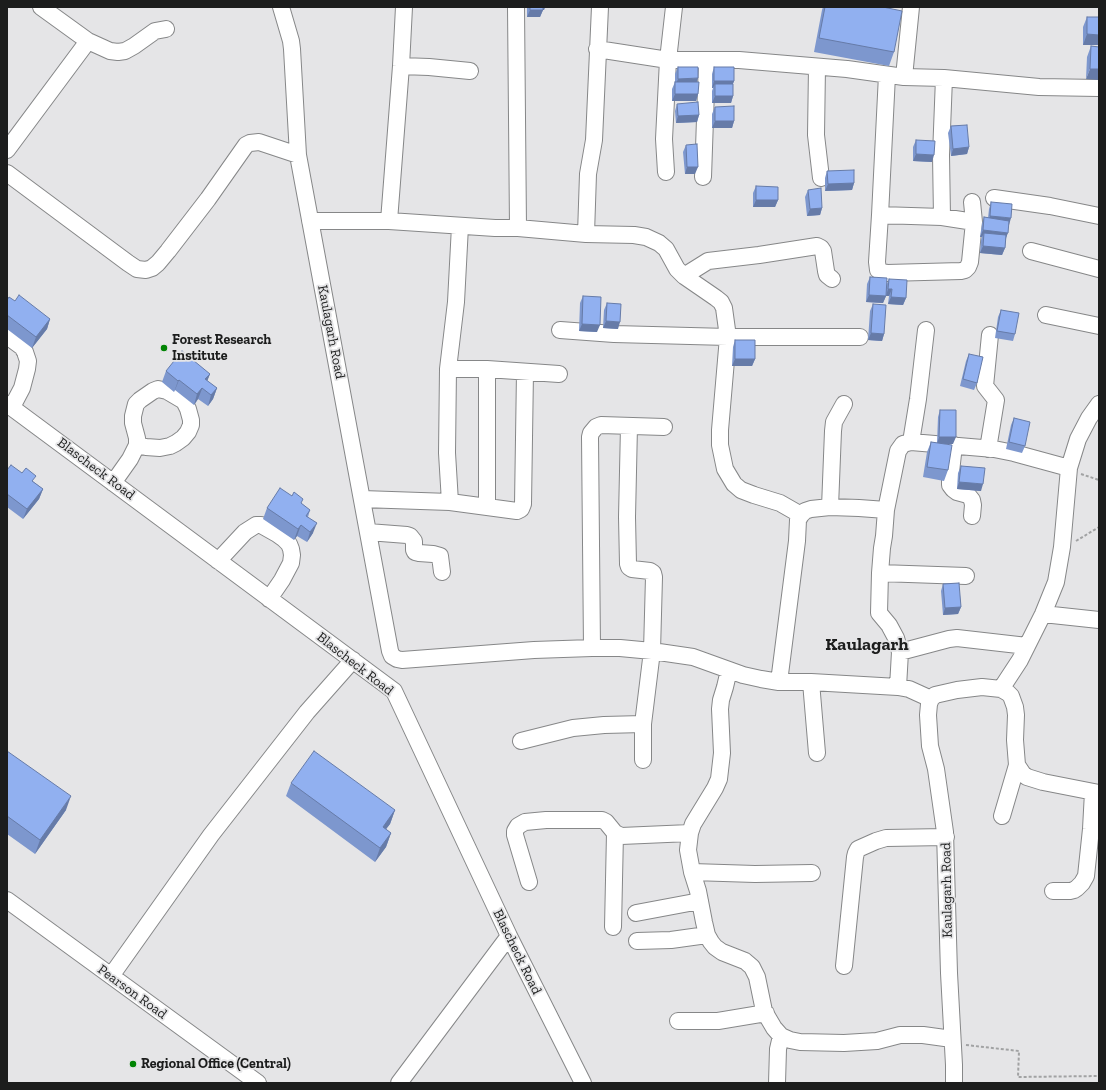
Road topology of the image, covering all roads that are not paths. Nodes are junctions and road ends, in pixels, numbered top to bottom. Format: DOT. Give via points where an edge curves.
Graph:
graph roads {
  1 [pos="41,7"];
  2 [pos="281,7"];
  3 [pos="404,7"];
  4 [pos="516,7"];
  5 [pos="600,7"];
  6 [pos="674,7"];
  7 [pos="911,7"];
  8 [pos="922,7"];
  9 [pos="166,29"];
  10 [pos="88,41"];
  11 [pos="597,49"];
  12 [pos="915,54"];
  13 [pos="668,60"];
  14 [pos="707,61"];
  15 [pos="401,66"];
  16 [pos="817,67"];
  17 [pos="470,71"];
  18 [pos="887,75"];
  19 [pos="904,77"];
  20 [pos="944,78"];
  21 [pos="1099,88"];
  22 [pos="7,150"];
  23 [pos="298,155"];
  24 [pos="666,172"];
  25 [pos="7,173"];
  26 [pos="702,177"];
  27 [pos="821,178"];
  28 [pos="994,198"];
  29 [pos="972,202"];
  30 [pos="880,215"];
  31 [pos="1099,216"];
  32 [pos="942,217"];
  33 [pos="310,221"];
  34 [pos="390,221"];
  35 [pos="974,222"];
  36 [pos="460,226"];
  37 [pos="518,228"];
  38 [pos="586,234"];
  39 [pos="1031,251"];
  40 [pos="1099,269"];
  41 [pos="684,276"];
  42 [pos="832,279"];
  43 [pos="1046,315"];
  44 [pos="1099,326"];
  45 [pos="560,330"];
  46 [pos="926,330"];
  47 [pos="990,335"];
  48 [pos="7,336"];
  49 [pos="728,337"];
  50 [pos="860,337"];
  51 [pos="448,369"];
  52 [pos="487,369"];
  53 [pos="525,372"];
  54 [pos="559,374"];
  55 [pos="844,404"];
  56 [pos="1099,404"];
  57 [pos="10,405"];
  58 [pos="629,426"];
  59 [pos="664,427"];
  60 [pos="910,442"];
  61 [pos="137,445"];
  62 [pos="954,445"];
  63 [pos="988,449"];
  64 [pos="1069,468"];
  65 [pos="113,482"];
  66 [pos="362,499"];
  67 [pos="450,502"];
  68 [pos="487,507"];
  69 [pos="830,507"];
  70 [pos="886,510"];
  71 [pos="801,514"];
  72 [pos="972,516"];
  73 [pos="368,532"];
  74 [pos="218,561"];
  75 [pos="442,572"];
  76 [pos="880,573"];
  77 [pos="966,576"];
  78 [pos="269,598"];
  79 [pos="1043,614"];
  80 [pos="1099,620"];
  81 [pos="1027,646"];
  82 [pos="592,648"];
  83 [pos="652,651"];
  84 [pos="900,652"];
  85 [pos="352,660"];
  86 [pos="729,670"];
  87 [pos="779,682"];
  88 [pos="811,682"];
  89 [pos="898,687"];
  90 [pos="1001,689"];
  91 [pos="931,699"];
  92 [pos="643,724"];
  93 [pos="521,740"];
  94 [pos="817,753"];
  95 [pos="643,760"];
  96 [pos="1017,764"];
  97 [pos="1096,792"];
  98 [pos="1002,816"];
  99 [pos="615,833"];
  100 [pos="690,833"];
  101 [pos="946,837"];
  102 [pos="1093,871"];
  103 [pos="692,872"];
  104 [pos="812,873"];
  105 [pos="529,882"];
  106 [pos="1053,891"];
  107 [pos="7,900"];
  108 [pos="700,902"];
  109 [pos="636,913"];
  110 [pos="614,927"];
  111 [pos="707,935"];
  112 [pos="509,936"];
  113 [pos="637,941"];
  114 [pos="844,966"];
  115 [pos="112,976"];
  116 [pos="766,1013"];
  117 [pos="678,1021"];
  118 [pos="782,1036"];
  119 [pos="952,1041"];
  120 [pos="258,1083"];
  121 [pos="399,1083"];
  122 [pos="583,1083"];
  123 [pos="777,1083"];
  124 [pos="954,1083"];
  1 -- 10 [label="street"];
  2 -- 23 [label="street, Kaulagarh Road" via="292,49"];
  3 -- 15 [label="street"];
  4 -- 37 [label="street"];
  5 -- 11 [label="street"];
  6 -- 13 [label="street"];
  7 -- 19 [label="street"];
  8 -- 12 [label="street"];
  9 -- 10 [label="street" via="155,31 125,51 110,51"];
  10 -- 22 [label="street"];
  11 -- 13 [label="street"];
  11 -- 38 [label="street" via="594,140 588,174"];
  13 -- 14 [label="street"];
  13 -- 24 [label="street" via="664,139"];
  14 -- 16 [label="street" via="739,60"];
  14 -- 26 [label="street"];
  15 -- 17 [label="street"];
  15 -- 34 [label="street"];
  16 -- 18 [label="street"];
  16 -- 27 [label="street" via="816,135"];
  18 -- 19 [label="street"];
  18 -- 30 [label="street"];
  19 -- 20 [label="street"];
  20 -- 21 [label="street" via="1039,87"];
  20 -- 32 [label="street"];
  23 -- 25 [label="street" via="259,142 246,145 168,251 158,263 146,270 128,264"];
  23 -- 33 [label="street, Kaulagarh Road"];
  28 -- 31 [label="street"];
  29 -- 35 [label="street"];
  30 -- 32 [label="street"];
  30 -- 35 [label="street" via="877,266 878,270 887,273 965,270 970,262"];
  32 -- 35 [label="street"];
  33 -- 34 [label="street"];
  33 -- 66 [label="street, Kaulagarh Road"];
  34 -- 36 [label="street"];
  36 -- 37 [label="street"];
  36 -- 51 [label="street" via="456,302"];
  37 -- 38 [label="street"];
  38 -- 41 [label="street" via="646,237 659,243 666,250"];
  39 -- 40 [label="street"];
  41 -- 42 [label="street" via="708,261 817,246 823,251 827,275"];
  41 -- 49 [label="street" via="721,302"];
  43 -- 44 [label="street"];
  45 -- 49 [label="street"];
  46 -- 60 [label="street"];
  47 -- 63 [label="street" via="985,386 996,400"];
  48 -- 57 [label="street" via="22,347 28,361 23,384"];
  49 -- 50 [label="street"];
  49 -- 71 [label="street" via="720,430 720,446 725,469 741,490 780,503"];
  51 -- 52 [label="street"];
  51 -- 67 [label="street" via="447,453"];
  52 -- 53 [label="street"];
  52 -- 68 [label="street"];
  53 -- 54 [label="street"];
  53 -- 68 [label="street" via="522,506 517,511"];
  55 -- 69 [label="street" via="834,422"];
  56 -- 64 [label="street" via="1078,439"];
  57 -- 65 [label="street, Blascheck Road"];
  58 -- 59 [label="street"];
  58 -- 82 [label="street" via="601,425 591,432"];
  58 -- 83 [label="street" via="628,564 632,569 653,573"];
  60 -- 62 [label="street"];
  60 -- 70 [label="street" via="902,444 898,451"];
  61 -- 65 [label="street"];
  62 -- 63 [label="street"];
  62 -- 72 [label="street" via="950,485 972,500"];
  63 -- 64 [label="street"];
  64 -- 79 [label="street" via="1056,582"];
  65 -- 74 [label="street, Blascheck Road"];
  66 -- 67 [label="street"];
  66 -- 73 [label="street, Kaulagarh Road"];
  67 -- 68 [label="street"];
  69 -- 70 [label="street"];
  69 -- 71 [label="street" via="811,509"];
  70 -- 76 [label="street"];
  71 -- 87 [label="street" via="798,520"];
  73 -- 75 [label="street" via="407,534 414,541 415,552 440,556"];
  73 -- 82 [label="street, Kaulagarh Road" via="390,651 397,659"];
  74 -- 78 [label="street, Blascheck Road"];
  74 -- 78 [label="street" via="237,540 256,525 277,534 291,549 292,555 285,576"];
  76 -- 77 [label="street"];
  76 -- 84 [label="street" via="879,613 889,625"];
  78 -- 85 [label="street, Blascheck Road"];
  79 -- 80 [label="street"];
  79 -- 81 [label="street"];
  81 -- 84 [label="street" via="957,638"];
  81 -- 90 [label="street"];
  82 -- 83 [label="street"];
  83 -- 86 [label="street" via="693,658"];
  83 -- 92 [label="street"];
  84 -- 89 [label="street"];
  85 -- 112 [label="street, Blascheck Road" via="394,691"];
  85 -- 115 [label="street" via="307,712 211,835"];
  86 -- 87 [label="street"];
  86 -- 100 [label="street" via="720,709 722,753 719,779"];
  87 -- 88 [label="street"];
  88 -- 89 [label="street"];
  88 -- 94 [label="street"];
  89 -- 91 [label="street"];
  90 -- 91 [label="street" via="982,687 957,690"];
  90 -- 96 [label="street" via="1008,692 1015,707"];
  91 -- 101 [label="street, Kaulagarh Road" via="928,715 930,746"];
  92 -- 93 [label="street" via="573,728"];
  92 -- 95 [label="street"];
  96 -- 97 [label="street" via="1027,777"];
  96 -- 98 [label="street"];
  97 -- 102 [label="street"];
  99 -- 100 [label="street" via="621,836"];
  99 -- 105 [label="street" via="602,820 525,822 518,826 515,835"];
  99 -- 110 [label="street"];
  100 -- 103 [label="street" via="688,850"];
  101 -- 114 [label="street" via="886,838 858,849 855,857"];
  101 -- 119 [label="street, Kaulagarh Road"];
  102 -- 106 [label="street" via="1077,888 1070,891"];
  103 -- 104 [label="street"];
  103 -- 108 [label="street"];
  107 -- 115 [label="street, Pearson Road"];
  108 -- 109 [label="street"];
  108 -- 111 [label="street"];
  111 -- 113 [label="street"];
  111 -- 116 [label="street" via="715,948 745,961 752,967"];
  112 -- 121 [label="street"];
  112 -- 122 [label="street, Blascheck Road"];
  115 -- 120 [label="street, Pearson Road"];
  116 -- 117 [label="street" via="718,1021"];
  116 -- 118 [label="street"];
  118 -- 119 [label="street" via="800,1042 877,1041 900,1035 923,1035"];
  118 -- 123 [label="street" via="778,1049"];
  119 -- 124 [label="street, Kaulagarh Road"];
}
